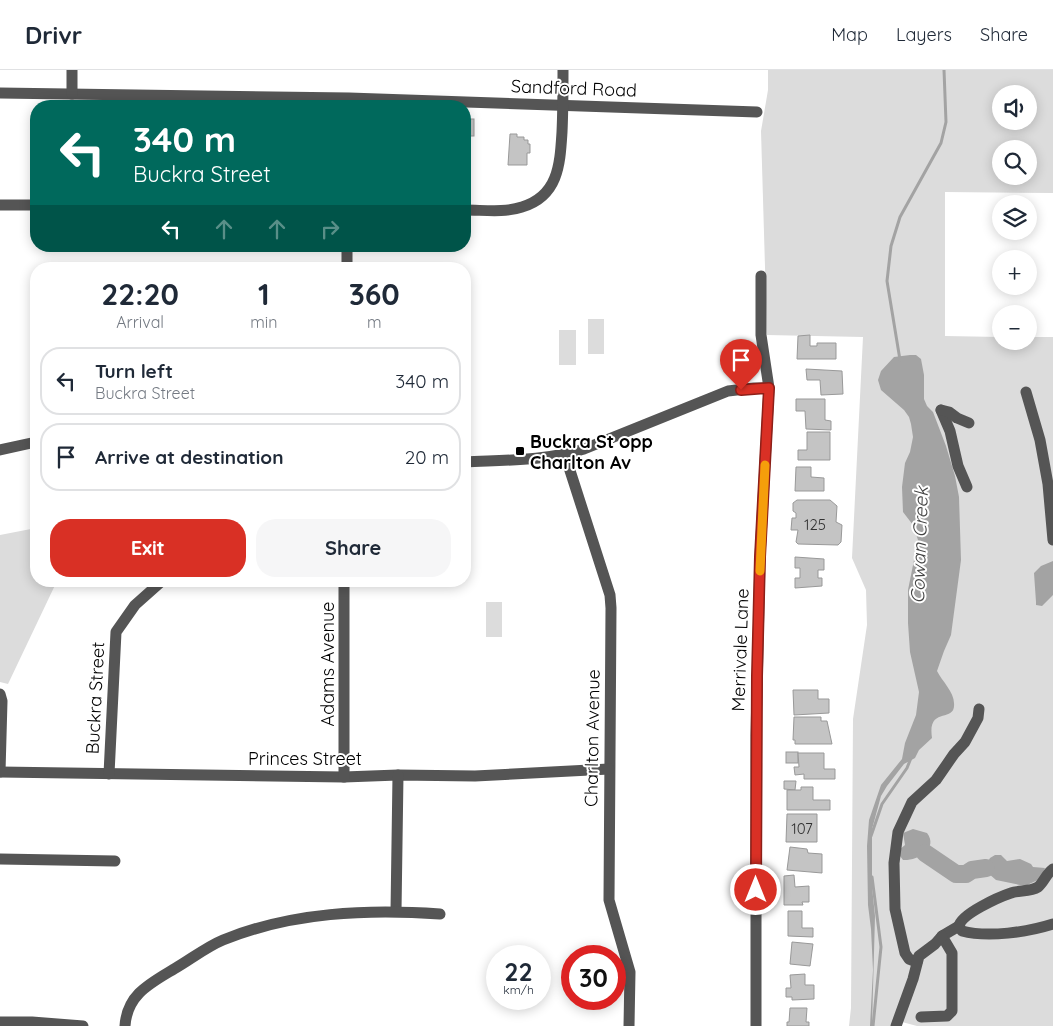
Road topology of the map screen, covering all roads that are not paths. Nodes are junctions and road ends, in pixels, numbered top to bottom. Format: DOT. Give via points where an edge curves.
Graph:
graph roads {
  1 [pos="72,70"];
  2 [pos="563,70"];
  3 [pos="0,93"];
  4 [pos="72,94"];
  5 [pos="280,100"];
  6 [pos="471,103"];
  7 [pos="563,104"];
  8 [pos="757,112"];
  9 [pos="0,205"];
  10 [pos="30,205"];
  11 [pos="471,210"];
  12 [pos="761,276"];
  13 [pos="769,388"];
  14 [pos="1026,392"];
  15 [pos="969,423"];
  16 [pos="30,443"];
  17 [pos="0,450"];
  18 [pos="565,455"];
  19 [pos="471,462"];
  20 [pos="967,487"];
  21 [pos="1053,540"];
  22 [pos="155,587"];
  23 [pos="344,587"];
  24 [pos="0,694"];
  25 [pos="979,709"];
  26 [pos="609,769"];
  27 [pos="0,772"];
  28 [pos="109,774"];
  29 [pos="398,775"];
  30 [pos="344,777"];
  31 [pos="0,859"];
  32 [pos="115,861"];
  33 [pos="1053,869"];
  34 [pos="396,911"];
  35 [pos="440,914"];
  36 [pos="1053,924"];
  37 [pos="959,926"];
  38 [pos="942,936"];
  39 [pos="917,962"];
  40 [pos="921,1017"];
  41 [pos="0,1022"];
  42 [pos="82,1026"];
  43 [pos="125,1026"];
  44 [pos="629,1026"];
  45 [pos="756,1026"];
  46 [pos="896,1026"];
  1 -- 4 [label="street"];
  2 -- 7 [label="street"];
  3 -- 4 [label="street, Sandford Road"];
  4 -- 5 [label="street, Sandford Road"];
  6 -- 7 [label="street, Sandford Road"];
  7 -- 8 [label="street, Sandford Road"];
  7 -- 11 [label="street" via="560,165 550,188 521,208"];
  9 -- 10 [label="street"];
  12 -- 13 [label="street, Merrivale Lane" via="761,335"];
  13 -- 18 [label="street" via="728,391"];
  13 -- 45 [label="street, Merrivale Lane" via="760,557 756,735"];
  14 -- 21 [label="street" via="1040,440"];
  15 -- 20 [label="street" via="941,410"];
  16 -- 17 [label="street"];
  18 -- 19 [label="street"];
  18 -- 26 [label="street, Charlton Avenue" via="612,608"];
  22 -- 28 [label="street, Buckra Street" via="135,605 116,632"];
  23 -- 30 [label="street, Adams Avenue"];
  24 -- 27 [label="street"];
  25 -- 39 [label="street" via="978,718 965,742 936,780 912,802 898,832 894,863 896,909 905,953"];
  26 -- 29 [label="street, Princes Street" via="475,776"];
  26 -- 44 [label="street, Charlton Avenue" via="609,900 630,972"];
  27 -- 28 [label="street, Princes Street"];
  28 -- 30 [label="street, Princes Street"];
  29 -- 30 [label="street, Princes Street"];
  29 -- 34 [label="street"];
  31 -- 32 [label="street"];
  33 -- 37 [label="street" via="1039,886 1010,893 980,907 962,919"];
  34 -- 35 [label="street"];
  34 -- 43 [label="street" via="349,912 304,918 222,941 139,992 126,1014"];
  36 -- 37 [label="street" via="986,934 962,931"];
  37 -- 38 [label="street"];
  38 -- 39 [label="street" via="919,956"];
  38 -- 40 [label="street" via="952,950 952,1011 947,1016"];
  39 -- 46 [label="street"];
  41 -- 42 [label="street"];
}
